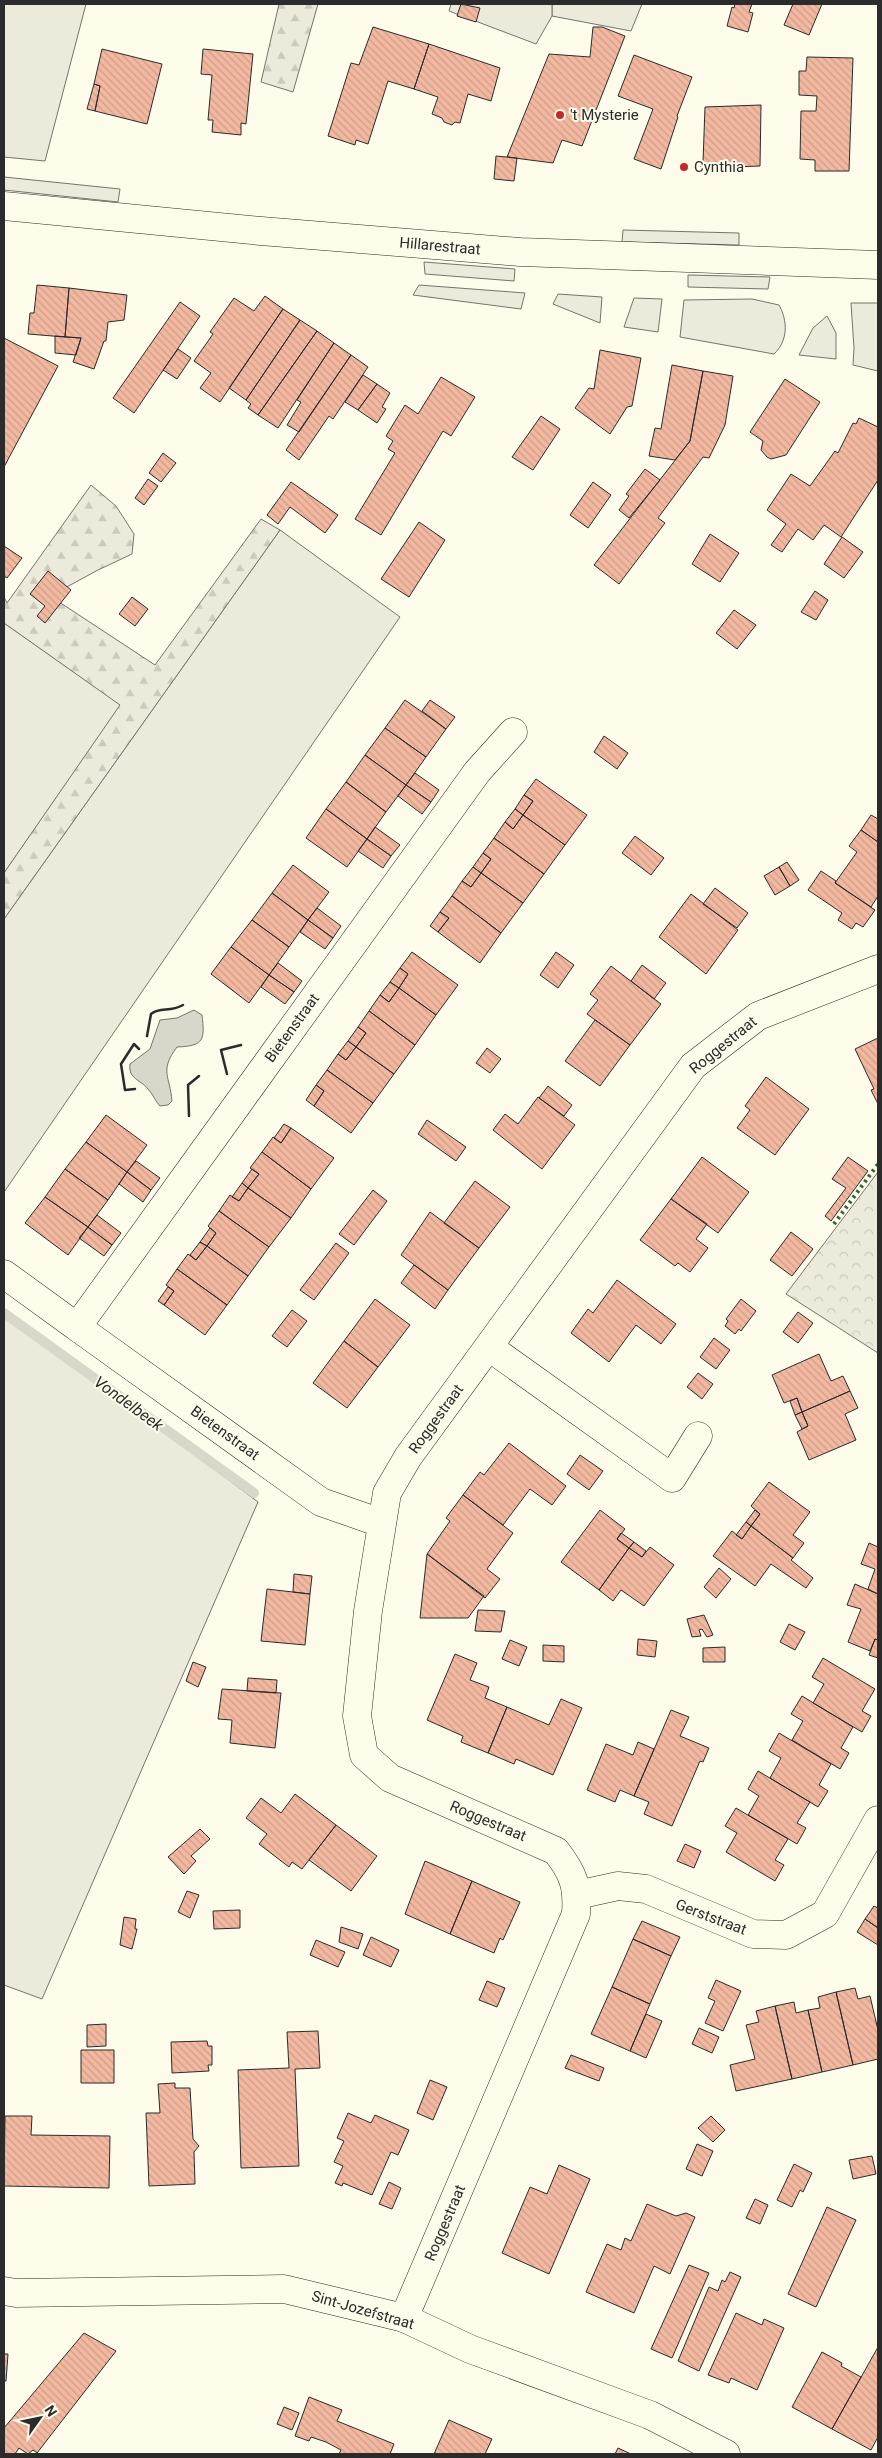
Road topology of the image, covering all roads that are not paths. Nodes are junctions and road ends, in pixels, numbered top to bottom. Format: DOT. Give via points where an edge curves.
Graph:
graph roads {
  1 [pos="4,206"];
  2 [pos="878,265"];
  3 [pos="513,732"];
  4 [pos="878,969"];
  5 [pos="4,1274"];
  6 [pos="77,1327"];
  7 [pos="488,1347"];
  8 [pos="698,1436"];
  9 [pos="381,1523"];
  10 [pos="878,1820"];
  11 [pos="577,1895"];
  12 [pos="4,2291"];
  13 [pos="404,2318"];
  14 [pos="726,2454"];
  1 -- 2 [label="street, Hillarestraat" via="520,252"];
  3 -- 6 [label="street, Bietenstraat" via="476,772"];
  4 -- 7 [label="street, Roggestraat" via="758,1016 693,1066"];
  5 -- 6 [label="street, Bietenstraat"];
  6 -- 9 [label="street, Bietenstraat" via="321,1502"];
  7 -- 8 [label="street" via="672,1478"];
  7 -- 9 [label="street, Roggestraat" via="408,1457 387,1493"];
  9 -- 11 [label="street, Roggestraat" via="356,1716 364,1755 390,1778 556,1850 571,1872"];
  10 -- 11 [label="street, Gerststraat" via="825,1914 786,1935 753,1934 646,1889 618,1886"];
  11 -- 13 [label="street, Roggestraat" via="576,1914"];
  12 -- 13 [label="street, Sint-Jozefstraat" via="284,2289"];
  13 -- 14 [label="street, Sint-Jozefstraat" via="470,2350 650,2415"];
}
